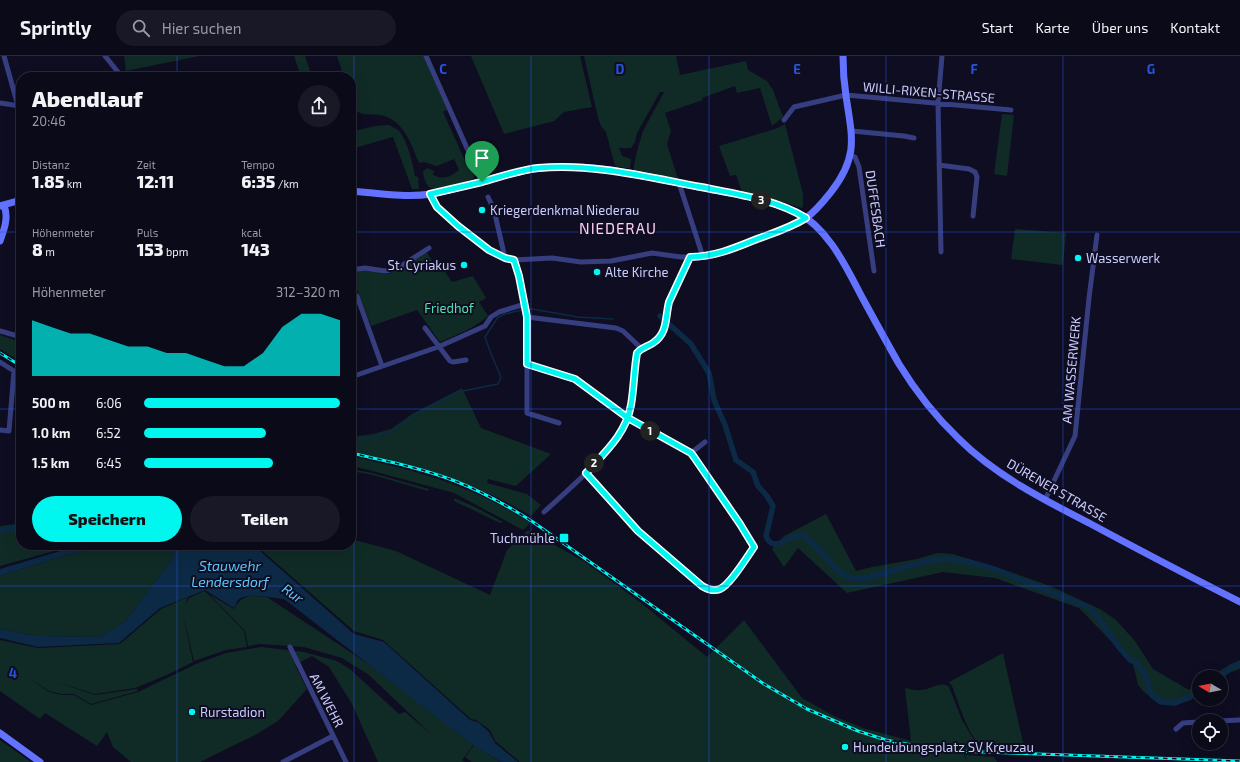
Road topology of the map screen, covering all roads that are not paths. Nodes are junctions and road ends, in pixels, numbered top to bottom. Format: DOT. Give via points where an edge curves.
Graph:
graph roads {
  1 [pos="4,56"];
  2 [pos="105,56"];
  3 [pos="426,56"];
  4 [pos="843,56"];
  5 [pos="942,56"];
  6 [pos="118,72"];
  7 [pos="846,95"];
  8 [pos="16,96"];
  9 [pos="0,103"];
  10 [pos="938,103"];
  11 [pos="16,106"];
  12 [pos="1010,110"];
  13 [pos="784,120"];
  14 [pos="852,131"];
  15 [pos="914,138"];
  16 [pos="850,155"];
  17 [pos="939,165"];
  18 [pos="482,182"];
  19 [pos="679,183"];
  20 [pos="356,191"];
  21 [pos="430,194"];
  22 [pos="488,197"];
  23 [pos="16,202"];
  24 [pos="2,206"];
  25 [pos="0,213"];
  26 [pos="973,216"];
  27 [pos="806,218"];
  28 [pos="1097,235"];
  29 [pos="0,241"];
  30 [pos="429,248"];
  31 [pos="941,252"];
  32 [pos="690,257"];
  33 [pos="703,257"];
  34 [pos="505,258"];
  35 [pos="514,260"];
  36 [pos="356,269"];
  37 [pos="874,271"];
  38 [pos="357,296"];
  39 [pos="526,310"];
  40 [pos="425,328"];
  41 [pos="0,331"];
  42 [pos="16,336"];
  43 [pos="438,346"];
  44 [pos="641,348"];
  45 [pos="466,360"];
  46 [pos="0,362"];
  47 [pos="527,364"];
  48 [pos="382,366"];
  49 [pos="356,375"];
  50 [pos="628,418"];
  51 [pos="559,423"];
  52 [pos="0,430"];
  53 [pos="705,442"];
  54 [pos="691,453"];
  55 [pos="586,473"];
  56 [pos="1045,500"];
  57 [pos="544,512"];
  58 [pos="1240,602"];
  59 [pos="290,647"];
  60 [pos="1240,720"];
  61 [pos="1228,721"];
  62 [pos="1192,722"];
  63 [pos="1176,729"];
  64 [pos="0,733"];
  65 [pos="333,736"];
  66 [pos="40,762"];
  67 [pos="283,762"];
  68 [pos="346,762"];
  1 -- 8 [label="street"];
  2 -- 6 [label="street"];
  3 -- 18 [label="street"];
  4 -- 7 [label="main road"];
  5 -- 10 [label="street"];
  7 -- 10 [label="street, WILLI-RIXEN-STRASSE"];
  7 -- 13 [label="street, WILLI-RIXEN-STRASSE" via="794,107"];
  7 -- 14 [label="main road"];
  9 -- 11 [label="street"];
  10 -- 12 [label="street, WILLI-RIXEN-STRASSE"];
  10 -- 17 [label="street"];
  14 -- 15 [label="street"];
  14 -- 16 [label="main road"];
  16 -- 27 [label="main road" via="838,182 815,211"];
  16 -- 37 [label="street, DUFFESBACH" via="855,157 859,167"];
  17 -- 26 [label="street" via="975,172 977,177"];
  17 -- 31 [label="street"];
  18 -- 19 [label="main road, DÜRENER STRASSE" via="538,168 569,167 595,168"];
  18 -- 21 [label="main road, DÜRENER STRASSE"];
  19 -- 27 [label="main road, DÜRENER STRASSE" via="765,201"];
  19 -- 33 [label="street"];
  20 -- 21 [label="main road, DÜRENER STRASSE"];
  21 -- 34 [label="street" via="437,207 458,226 489,250"];
  22 -- 34 [label="street" via="494,210"];
  23 -- 24 [label="main road"];
  24 -- 25 [label="main road"];
  24 -- 29 [label="main road" via="7,217"];
  27 -- 33 [label="street" via="734,249"];
  27 -- 56 [label="main road, DÜRENER STRASSE" via="819,229 834,249 900,365 932,410 970,449 1012,480"];
  28 -- 56 [label="street, AM WASSERWERK" via="1075,436"];
  30 -- 36 [label="street" via="390,270"];
  32 -- 33 [label="street"];
  32 -- 35 [label="street" via="652,253 611,261 581,262 552,258"];
  32 -- 44 [label="street" via="669,302 663,334 652,344"];
  34 -- 35 [label="street"];
  35 -- 39 [label="street"];
  38 -- 48 [label="street"];
  39 -- 43 [label="street" via="498,312 485,326"];
  39 -- 44 [label="street" via="616,328 623,331"];
  39 -- 47 [label="street"];
  40 -- 43 [label="street"];
  41 -- 42 [label="street"];
  43 -- 45 [label="street" via="450,361"];
  43 -- 48 [label="street"];
  44 -- 50 [label="street" via="635,363"];
  46 -- 52 [label="street" via="14,371 9,431"];
  47 -- 50 [label="street" via="575,379"];
  47 -- 51 [label="street" via="527,413"];
  48 -- 49 [label="street"];
  50 -- 54 [label="street"];
  50 -- 55 [label="street" via="615,441"];
  53 -- 54 [label="street"];
  54 -- 55 [label="street" via="754,547 727,584 720,589 711,590 702,586 638,531"];
  55 -- 57 [label="street"];
  56 -- 58 [label="main road, DÜRENER STRASSE"];
  59 -- 65 [label="street, AM WEHR"];
  60 -- 61 [label="street"];
  62 -- 63 [label="street" via="1183,723"];
  64 -- 66 [label="main road"];
  65 -- 67 [label="street"];
  65 -- 68 [label="street, AM WEHR"];
}
